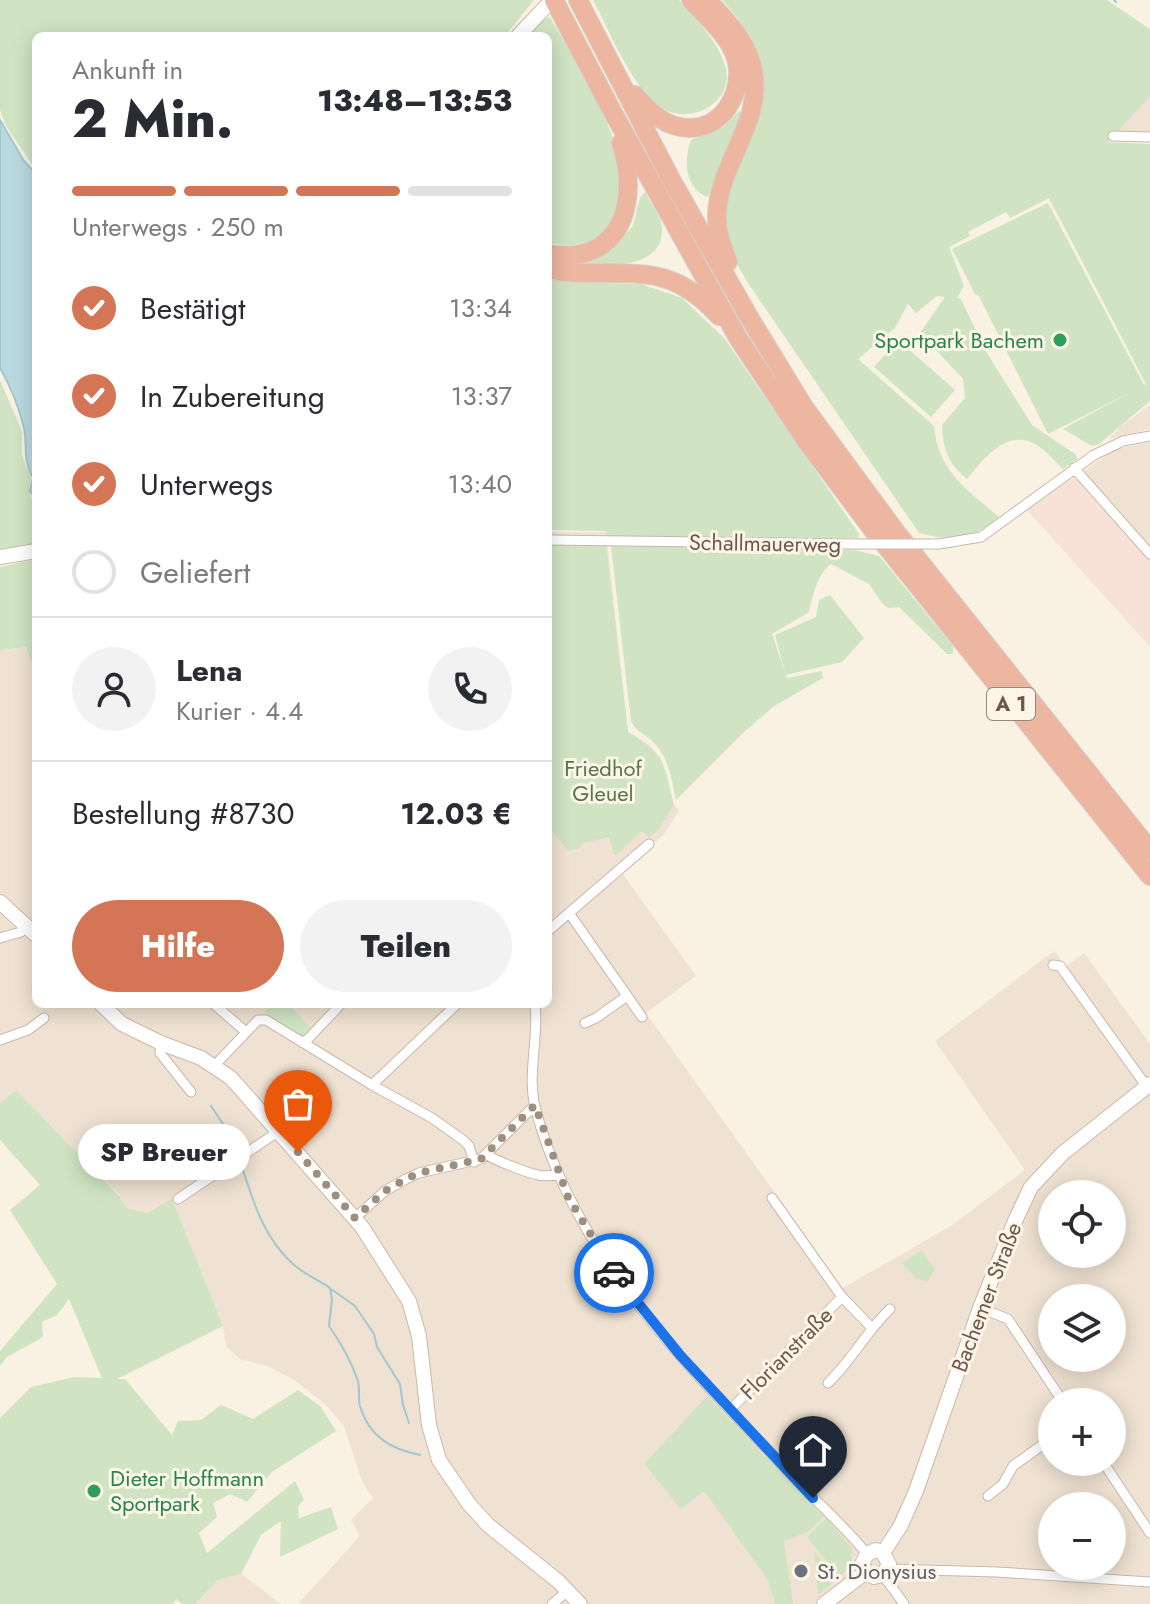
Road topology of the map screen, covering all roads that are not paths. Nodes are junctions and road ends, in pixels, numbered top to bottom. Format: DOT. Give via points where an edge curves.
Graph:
graph roads {
  1 [pos="691,0"];
  2 [pos="707,0"];
  3 [pos="579,1"];
  4 [pos="556,5"];
  5 [pos="521,32"];
  6 [pos="613,68"];
  7 [pos="611,109"];
  8 [pos="1113,136"];
  9 [pos="1150,137"];
  10 [pos="552,254"];
  11 [pos="552,269"];
  12 [pos="749,317"];
  13 [pos="738,338"];
  14 [pos="1150,436"];
  15 [pos="1074,468"];
  16 [pos="552,540"];
  17 [pos="32,552"];
  18 [pos="1150,554"];
  19 [pos="0,557"];
  20 [pos="649,844"];
  21 [pos="1150,850"];
  22 [pos="1150,876"];
  23 [pos="0,902"];
  24 [pos="569,913"];
  25 [pos="552,928"];
  26 [pos="31,931"];
  27 [pos="0,938"];
  28 [pos="1053,965"];
  29 [pos="627,996"];
  30 [pos="105,1008"];
  31 [pos="219,1008"];
  32 [pos="337,1008"];
  33 [pos="453,1008"];
  34 [pos="535,1008"];
  35 [pos="642,1017"];
  36 [pos="44,1018"];
  37 [pos="585,1023"];
  38 [pos="246,1032"];
  39 [pos="0,1040"];
  40 [pos="302,1042"];
  41 [pos="161,1043"];
  42 [pos="215,1065"];
  43 [pos="372,1085"];
  44 [pos="1148,1086"];
  45 [pos="191,1092"];
  46 [pos="535,1105"];
  47 [pos="279,1131"];
  48 [pos="486,1154"];
  49 [pos="474,1162"];
  50 [pos="559,1175"];
  51 [pos="772,1198"];
  52 [pos="178,1199"];
  53 [pos="355,1218"];
  54 [pos="842,1297"];
  55 [pos="980,1308"];
  56 [pos="890,1309"];
  57 [pos="871,1327"];
  58 [pos="828,1383"];
  59 [pos="1054,1388"];
  60 [pos="730,1410"];
  61 [pos="1038,1448"];
  62 [pos="1112,1476"];
  63 [pos="988,1496"];
  64 [pos="1150,1533"];
  65 [pos="883,1553"];
  66 [pos="867,1554"];
  67 [pos="866,1572"];
  68 [pos="886,1572"];
  69 [pos="1150,1582"];
  70 [pos="569,1590"];
  71 [pos="552,1604"];
  72 [pos="580,1604"];
  73 [pos="824,1604"];
  74 [pos="904,1604"];
  1 -- 6 [label="highway" via="735,55 737,87 719,117 692,128 657,118"];
  2 -- 12 [label="highway" via="746,49 756,88 723,180 717,221"];
  3 -- 6 [label="highway, A 1"];
  4 -- 5 [label="street" via="535,16"];
  4 -- 7 [label="highway, A 1"];
  6 -- 12 [label="highway, A 1"];
  7 -- 10 [label="highway" via="627,162 627,210 610,239 595,250 580,256"];
  7 -- 13 [label="highway, A 1"];
  8 -- 9 [label="street"];
  11 -- 13 [label="highway" via="660,276 706,302"];
  12 -- 21 [label="highway, A 1" via="804,407 896,532"];
  13 -- 22 [label="highway, A 1" via="873,530"];
  14 -- 15 [label="street" via="1123,441"];
  15 -- 16 [label="street, Schallmauerweg, bridge" via="981,537 939,544"];
  15 -- 18 [label="street"];
  17 -- 19 [label="street"];
  20 -- 24 [label="street"];
  23 -- 26 [label="street"];
  24 -- 25 [label="street"];
  24 -- 29 [label="street"];
  26 -- 27 [label="street"];
  28 -- 44 [label="street" via="1060,966"];
  29 -- 35 [label="street"];
  29 -- 37 [label="street"];
  30 -- 41 [label="street" via="122,1024"];
  31 -- 38 [label="street"];
  32 -- 40 [label="street"];
  33 -- 43 [label="street"];
  34 -- 46 [label="street"];
  36 -- 39 [label="street"];
  38 -- 40 [label="street" via="262,1019"];
  38 -- 42 [label="street"];
  40 -- 43 [label="street"];
  41 -- 42 [label="street"];
  41 -- 45 [label="street" via="160,1053"];
  42 -- 47 [label="street"];
  43 -- 49 [label="street" via="463,1140"];
  44 -- 55 [label="street, Bachemer Straße" via="1063,1153 1031,1187"];
  46 -- 48 [label="street"];
  46 -- 50 [label="street"];
  47 -- 52 [label="street"];
  47 -- 53 [label="street"];
  48 -- 49 [label="street"];
  48 -- 50 [label="street" via="537,1175"];
  49 -- 53 [label="street" via="406,1179"];
  50 -- 60 [label="street" via="605,1260"];
  51 -- 54 [label="street"];
  53 -- 70 [label="street" via="409,1301 439,1460 488,1525"];
  54 -- 57 [label="street"];
  54 -- 60 [label="street, Florianstraße"];
  55 -- 59 [label="street" via="1008,1319"];
  55 -- 65 [label="street, Bachemer Straße" via="916,1491"];
  56 -- 57 [label="street"];
  57 -- 58 [label="street"];
  60 -- 66 [label="street"];
  61 -- 63 [label="street" via="1013,1466"];
  62 -- 64 [label="street"];
  65 -- 66 [label="street"];
  65 -- 68 [label="street" via="888,1559"];
  66 -- 67 [label="street" via="862,1564"];
  67 -- 68 [label="street" via="874,1577"];
  67 -- 73 [label="street"];
  68 -- 69 [label="street" via="997,1572"];
  68 -- 74 [label="street"];
  70 -- 71 [label="street"];
  70 -- 72 [label="street"];
}
